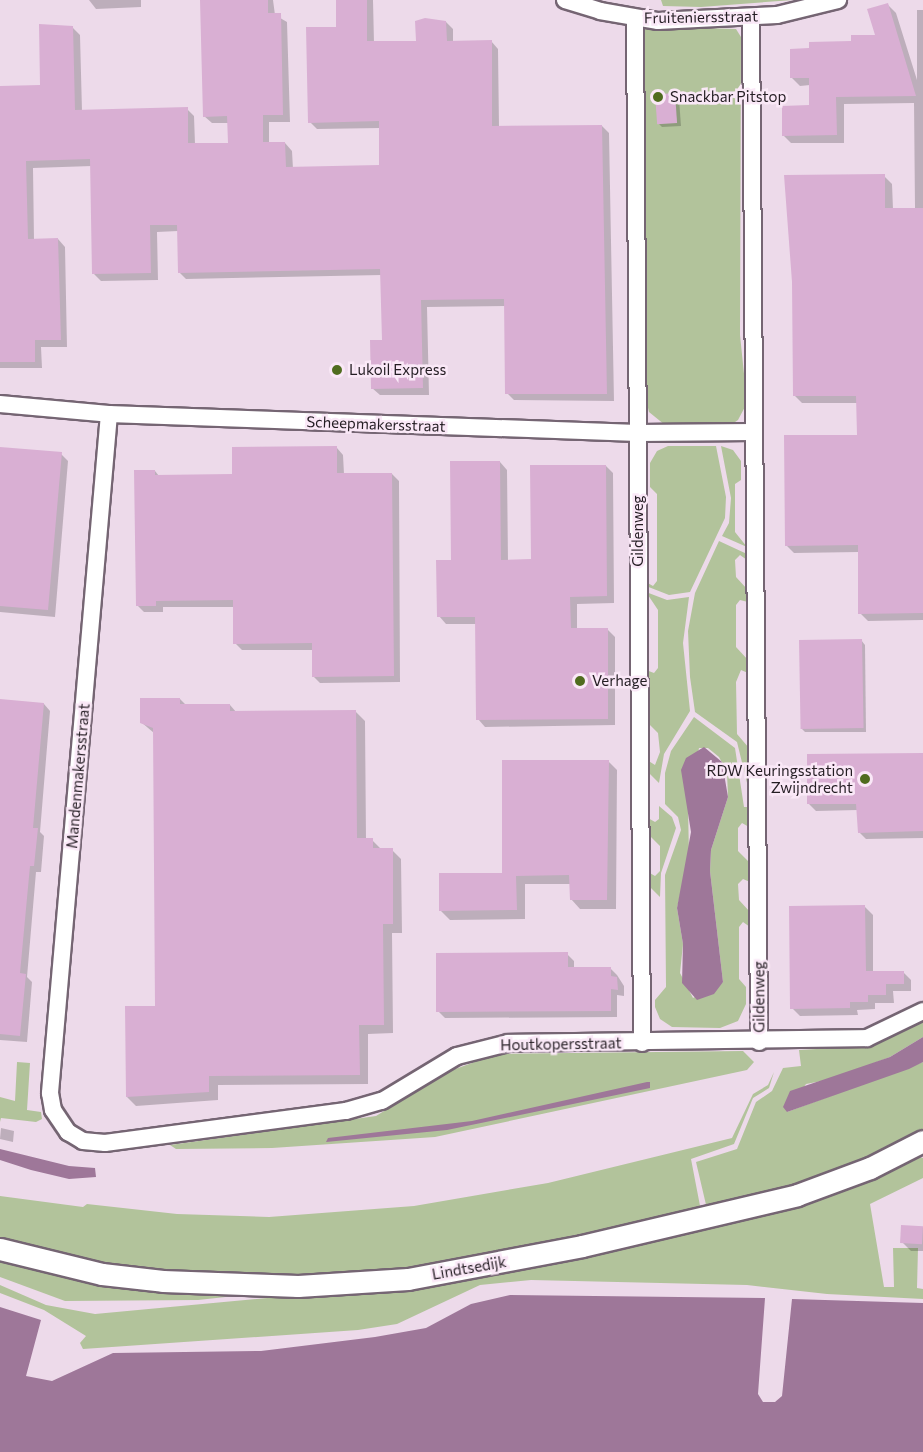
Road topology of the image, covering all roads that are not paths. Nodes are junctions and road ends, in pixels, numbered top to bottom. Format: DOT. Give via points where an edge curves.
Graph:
graph roads {
  1 [pos="565,0"];
  2 [pos="838,0"];
  3 [pos="751,17"];
  4 [pos="635,18"];
  5 [pos="0,404"];
  6 [pos="109,414"];
  7 [pos="753,432"];
  8 [pos="638,433"];
  9 [pos="923,1011"];
  10 [pos="759,1042"];
  11 [pos="642,1043"];
  12 [pos="68,1132"];
  13 [pos="923,1141"];
  14 [pos="0,1249"];
  1 -- 4 [label="street, Fruiteniersstraat"];
  2 -- 3 [label="street, Fruiteniersstraat" via="807,10"];
  3 -- 4 [label="street, Fruiteniersstraat"];
  3 -- 7 [label="street, Gildenweg"];
  4 -- 8 [label="street, Gildenweg"];
  5 -- 6 [label="street, Scheepmakersstraat"];
  6 -- 8 [label="street, Scheepmakersstraat"];
  6 -- 12 [label="street, Mandenmakersstraat" via="50,1093 53,1110"];
  7 -- 8 [label="street, Scheepmakersstraat"];
  7 -- 10 [label="street, Gildenweg"];
  8 -- 11 [label="street, Gildenweg"];
  9 -- 10 [label="street, Houtkopersstraat" via="867,1038"];
  10 -- 11 [label="street, Houtkopersstraat"];
  11 -- 12 [label="street, Houtkopersstraat" via="483,1047 457,1056 382,1101 346,1111 105,1143 82,1141"];
  13 -- 14 [label="street, Lindtsedijk" via="870,1168 797,1195 582,1246 408,1279 298,1286 163,1281 102,1274"];
}
